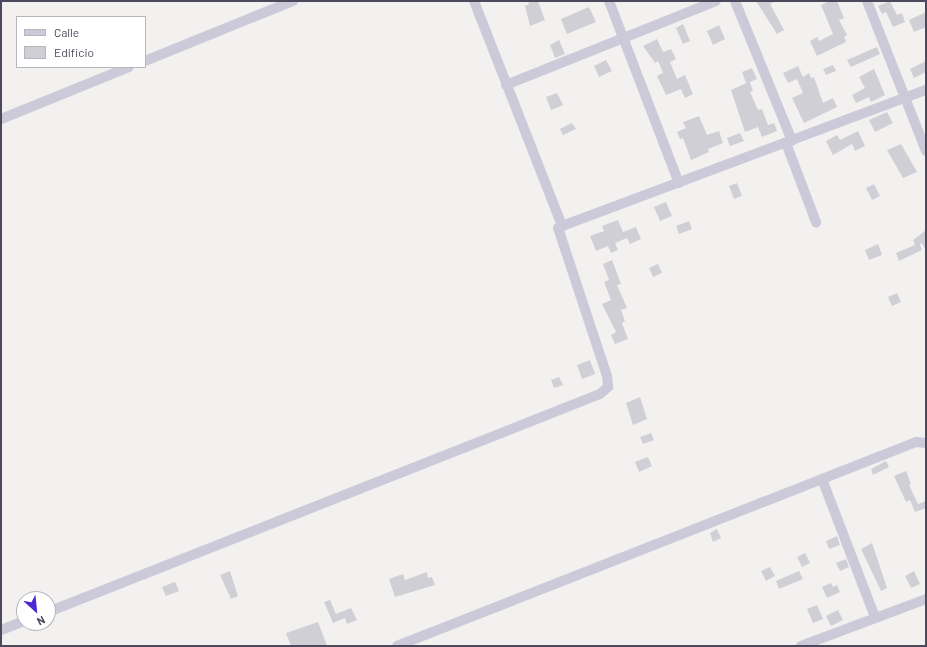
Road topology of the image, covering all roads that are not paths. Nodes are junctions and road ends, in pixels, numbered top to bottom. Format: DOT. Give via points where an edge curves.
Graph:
graph roads {
  1 [pos="294,1"];
  2 [pos="474,1"];
  3 [pos="609,1"];
  4 [pos="716,1"];
  5 [pos="735,1"];
  6 [pos="867,1"];
  7 [pos="623,38"];
  8 [pos="146,61"];
  9 [pos="126,68"];
  10 [pos="506,85"];
  11 [pos="926,90"];
  12 [pos="905,98"];
  13 [pos="1,118"];
  14 [pos="789,142"];
  15 [pos="926,151"];
  16 [pos="679,183"];
  17 [pos="816,222"];
  18 [pos="558,228"];
  19 [pos="926,443"];
  20 [pos="822,479"];
  21 [pos="926,598"];
  22 [pos="56,609"];
  23 [pos="875,618"];
  24 [pos="16,624"];
  25 [pos="1,630"];
  26 [pos="396,646"];
  27 [pos="801,646"];
  1 -- 8 [label="street"];
  2 -- 10 [label="street"];
  3 -- 7 [label="street"];
  4 -- 7 [label="street"];
  5 -- 14 [label="street"];
  6 -- 12 [label="street"];
  7 -- 10 [label="street"];
  7 -- 16 [label="street"];
  9 -- 13 [label="street"];
  10 -- 16 [label="street" via="562,226"];
  11 -- 12 [label="street"];
  12 -- 14 [label="street"];
  12 -- 15 [label="street"];
  14 -- 16 [label="street"];
  14 -- 17 [label="street"];
  18 -- 22 [label="street" via="607,376 608,387 600,394"];
  19 -- 20 [label="street" via="916,442"];
  20 -- 23 [label="street"];
  20 -- 26 [label="street"];
  21 -- 23 [label="street"];
  23 -- 27 [label="street"];
  24 -- 25 [label="street"];
}
